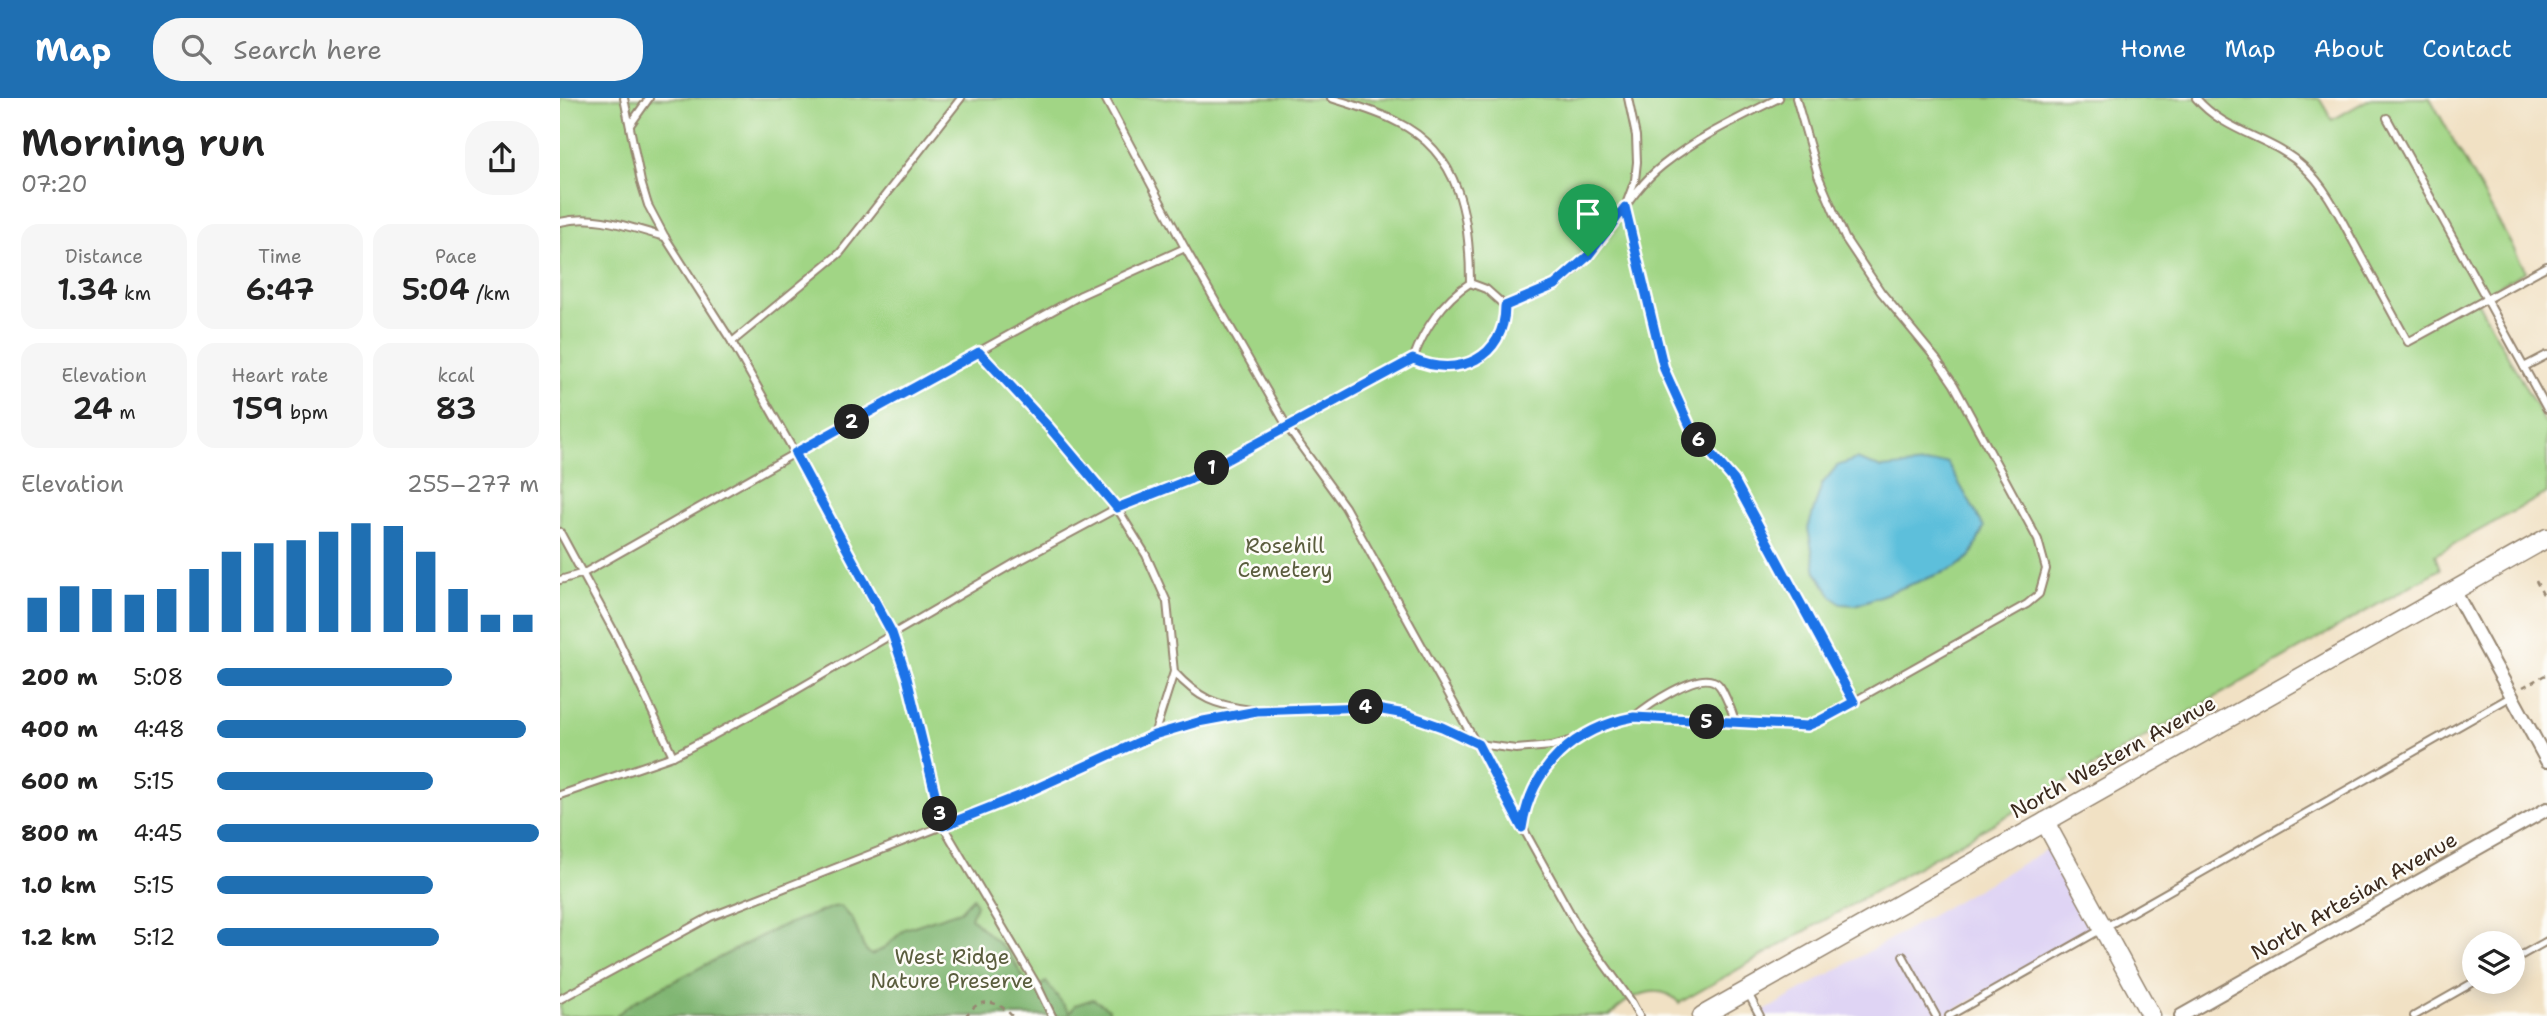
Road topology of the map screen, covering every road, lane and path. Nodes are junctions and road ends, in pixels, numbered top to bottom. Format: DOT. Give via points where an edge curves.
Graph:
graph roads {
  1 [pos="624,98"];
  2 [pos="649,98"];
  3 [pos="961,98"];
  4 [pos="1105,98"];
  5 [pos="1331,98"];
  6 [pos="1628,98"];
  7 [pos="1779,98"];
  8 [pos="1796,98"];
  9 [pos="2196,98"];
  10 [pos="2387,118"];
  11 [pos="630,125"];
  12 [pos="1625,207"];
  13 [pos="560,222"];
  14 [pos="665,237"];
  15 [pos="1185,248"];
  16 [pos="2547,266"];
  17 [pos="1470,283"];
  18 [pos="2486,300"];
  19 [pos="1505,306"];
  20 [pos="732,342"];
  21 [pos="979,352"];
  22 [pos="2547,355"];
  23 [pos="1413,359"];
  24 [pos="2524,368"];
  25 [pos="2547,409"];
  26 [pos="1288,428"];
  27 [pos="795,453"];
  28 [pos="1117,508"];
  29 [pos="560,532"];
  30 [pos="2547,538"];
  31 [pos="584,573"];
  32 [pos="560,580"];
  33 [pos="2536,582"];
  34 [pos="2454,590"];
  35 [pos="2547,602"];
  36 [pos="892,633"];
  37 [pos="1174,672"];
  38 [pos="2547,674"];
  39 [pos="2516,692"];
  40 [pos="1854,702"];
  41 [pos="1257,711"];
  42 [pos="1634,717"];
  43 [pos="1735,724"];
  44 [pos="1154,735"];
  45 [pos="1576,739"];
  46 [pos="1478,744"];
  47 [pos="673,755"];
  48 [pos="2547,761"];
  49 [pos="560,795"];
  50 [pos="2547,809"];
  51 [pos="2046,822"];
  52 [pos="943,826"];
  53 [pos="1522,828"];
  54 [pos="2104,929"];
  55 [pos="2547,941"];
  56 [pos="2525,953"];
  57 [pos="1903,956"];
  58 [pos="2462,989"];
  59 [pos="1746,991"];
  60 [pos="560,999"];
  61 [pos="966,1016"];
  62 [pos="1012,1016"];
  63 [pos="1052,1016"];
  64 [pos="1639,1016"];
  65 [pos="1702,1016"];
  66 [pos="1760,1016"];
  67 [pos="1936,1016"];
  68 [pos="1949,1016"];
  69 [pos="2151,1016"];
  70 [pos="2181,1016"];
  71 [pos="2414,1016"];
  1 -- 11 [label="lane"];
  2 -- 11 [label="lane"];
  3 -- 20 [label="lane" via="840,253"];
  4 -- 15 [label="lane"];
  5 -- 17 [label="lane" via="1399,123 1422,138 1440,158 1468,222"];
  6 -- 12 [label="lane" via="1637,162"];
  7 -- 12 [label="lane" via="1717,128 1661,166"];
  8 -- 40 [label="lane" via="1818,175 1845,238 1954,385 2038,540 2046,569 2039,594 2027,604"];
  9 -- 18 [label="lane" via="2220,120 2287,154 2322,187 2408,342"];
  10 -- 18 [label="lane"];
  11 -- 14 [label="lane" via="640,182"];
  12 -- 19 [label="lane" via="1588,256 1555,285"];
  12 -- 40 [label="lane" via="1664,369 1693,433 1734,480"];
  13 -- 14 [label="lane" via="600,220"];
  14 -- 20 [label="lane"];
  15 -- 21 [label="lane" via="1081,295"];
  15 -- 26 [label="lane"];
  16 -- 18 [label="lane"];
  17 -- 19 [label="lane" via="1486,289"];
  17 -- 23 [label="lane" via="1447,301"];
  18 -- 24 [label="lane"];
  19 -- 23 [label="lane" via="1503,330 1489,351 1450,368"];
  20 -- 27 [label="lane"];
  21 -- 27 [label="lane"];
  21 -- 28 [label="lane"];
  22 -- 24 [label="lane"];
  23 -- 26 [label="lane"];
  24 -- 25 [label="lane"];
  26 -- 28 [label="lane" via="1191,479"];
  26 -- 46 [label="lane" via="1345,507"];
  27 -- 31 [label="lane"];
  27 -- 36 [label="lane"];
  28 -- 36 [label="lane"];
  28 -- 37 [label="lane" via="1146,555 1167,602"];
  29 -- 31 [label="lane"];
  30 -- 34 [label="main road, North Western Avenue"];
  31 -- 32 [label="lane"];
  31 -- 47 [label="lane"];
  33 -- 35 [label="path"];
  34 -- 39 [label="street"];
  34 -- 51 [label="main road, North Western Avenue"];
  36 -- 47 [label="lane"];
  36 -- 52 [label="lane"];
  37 -- 41 [label="lane" via="1207,701"];
  37 -- 44 [label="lane"];
  38 -- 39 [label="path"];
  39 -- 48 [label="street"];
  39 -- 54 [label="lane"];
  40 -- 43 [label="lane" via="1807,726"];
  41 -- 44 [label="lane"];
  41 -- 46 [label="lane" via="1365,707 1405,714"];
  42 -- 43 [label="lane"];
  42 -- 43 [label="lane" via="1661,698 1706,679 1721,688"];
  42 -- 45 [label="lane"];
  44 -- 52 [label="lane"];
  45 -- 46 [label="lane" via="1516,749"];
  45 -- 53 [label="lane" via="1535,783"];
  46 -- 53 [label="lane"];
  47 -- 49 [label="lane"];
  50 -- 70 [label="street, North Artesian Avenue"];
  51 -- 54 [label="main road"];
  51 -- 59 [label="main road, North Western Avenue"];
  52 -- 60 [label="lane" via="710,917"];
  52 -- 63 [label="lane"];
  53 -- 64 [label="lane" via="1579,929"];
  54 -- 68 [label="lane"];
  54 -- 69 [label="main road"];
  55 -- 56 [label="lane"];
  57 -- 67 [label="lane"];
  58 -- 71 [label="lane"];
  59 -- 65 [label="main road, North Western Avenue"];
  59 -- 66 [label="lane"];
  61 -- 62 [label="path" via="984,1002 1003,1006"];
}
